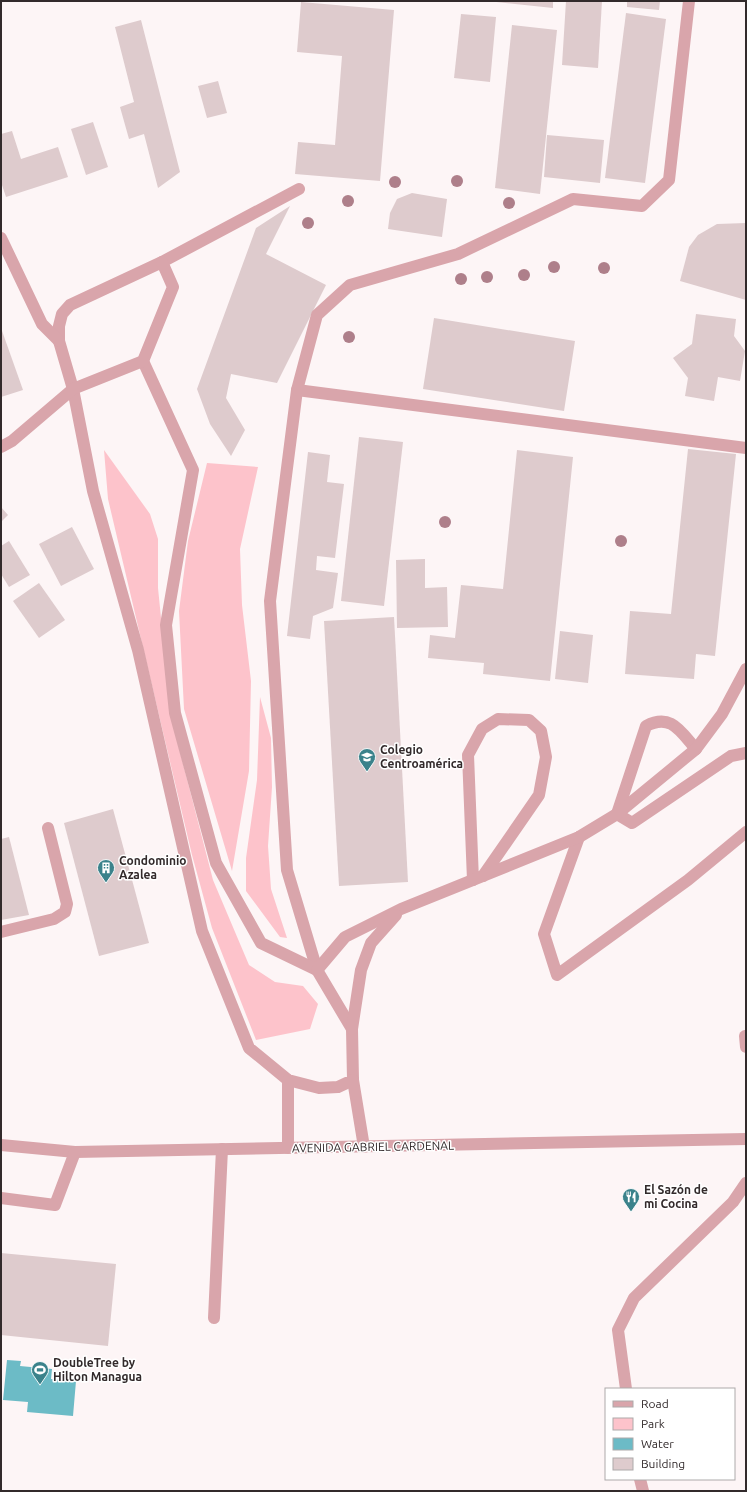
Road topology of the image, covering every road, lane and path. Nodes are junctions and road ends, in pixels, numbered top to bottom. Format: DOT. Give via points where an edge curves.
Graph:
graph roads {
  1 [pos="689,1"];
  2 [pos="299,189"];
  3 [pos="1,238"];
  4 [pos="162,262"];
  5 [pos="59,342"];
  6 [pos="143,362"];
  7 [pos="73,389"];
  8 [pos="297,390"];
  9 [pos="7,440"];
  10 [pos="1,447"];
  11 [pos="746,448"];
  12 [pos="746,669"];
  13 [pos="696,749"];
  14 [pos="746,753"];
  15 [pos="617,814"];
  16 [pos="48,828"];
  17 [pos="746,832"];
  18 [pos="579,837"];
  19 [pos="478,878"];
  20 [pos="400,909"];
  21 [pos="1,932"];
  22 [pos="318,970"];
  23 [pos="352,1029"];
  24 [pos="288,1080"];
  25 [pos="353,1080"];
  26 [pos="746,1139"];
  27 [pos="1,1145"];
  28 [pos="364,1147"];
  29 [pos="288,1148"];
  30 [pos="222,1149"];
  31 [pos="75,1152"];
  32 [pos="746,1183"];
  33 [pos="1,1198"];
  34 [pos="214,1318"];
  35 [pos="626,1388"];
  36 [pos="640,1480"];
  37 [pos="643,1491"];
  1 -- 8 [label="street" via="669,180 642,206 573,199 458,254 350,285 317,315"];
  2 -- 4 [label="street"];
  3 -- 5 [label="street" via="42,324"];
  4 -- 5 [label="street" via="70,305 62,314"];
  4 -- 6 [label="street" via="173,287"];
  5 -- 7 [label="street"];
  6 -- 7 [label="street"];
  6 -- 22 [label="street" via="193,470 166,625 175,713 216,863 261,943"];
  7 -- 9 [label="street"];
  7 -- 24 [label="street" via="92,491 138,650 202,931 249,1048"];
  8 -- 11 [label="street"];
  8 -- 22 [label="street" via="270,600 287,870"];
  9 -- 10 [label="street"];
  12 -- 13 [label="street" via="722,714"];
  13 -- 15 [label="street"];
  13 -- 15 [label="street" via="677,728 665,721 656,720 646,726"];
  14 -- 15 [label="street" via="731,756 632,823"];
  15 -- 18 [label="street"];
  16 -- 21 [label="street" via="67,904 65,912 54,919"];
  17 -- 18 [label="street" via="688,880 558,975 544,934"];
  18 -- 19 [label="street"];
  19 -- 19 [label="street" via="539,795 546,757 541,731 529,720 498,719 482,729 468,755"];
  19 -- 20 [label="street"];
  20 -- 22 [label="street" via="345,937"];
  20 -- 23 [label="street" via="371,943 361,970"];
  22 -- 23 [label="street"];
  23 -- 25 [label="street"];
  24 -- 25 [label="street" via="319,1088 338,1087"];
  24 -- 29 [label="street"];
  25 -- 28 [label="street"];
  26 -- 28 [label="street, AVENIDA GABRIEL CARDENAL"];
  27 -- 31 [label="street, AVENIDA GABRIEL CARDENAL"];
  28 -- 29 [label="street, AVENIDA GABRIEL CARDENAL"];
  29 -- 30 [label="street, AVENIDA GABRIEL CARDENAL"];
  30 -- 31 [label="street, AVENIDA GABRIEL CARDENAL"];
  30 -- 34 [label="street"];
  31 -- 33 [label="street" via="55,1205"];
  32 -- 35 [label="street" via="733,1202 634,1298 618,1330"];
  36 -- 37 [label="street"];
}
